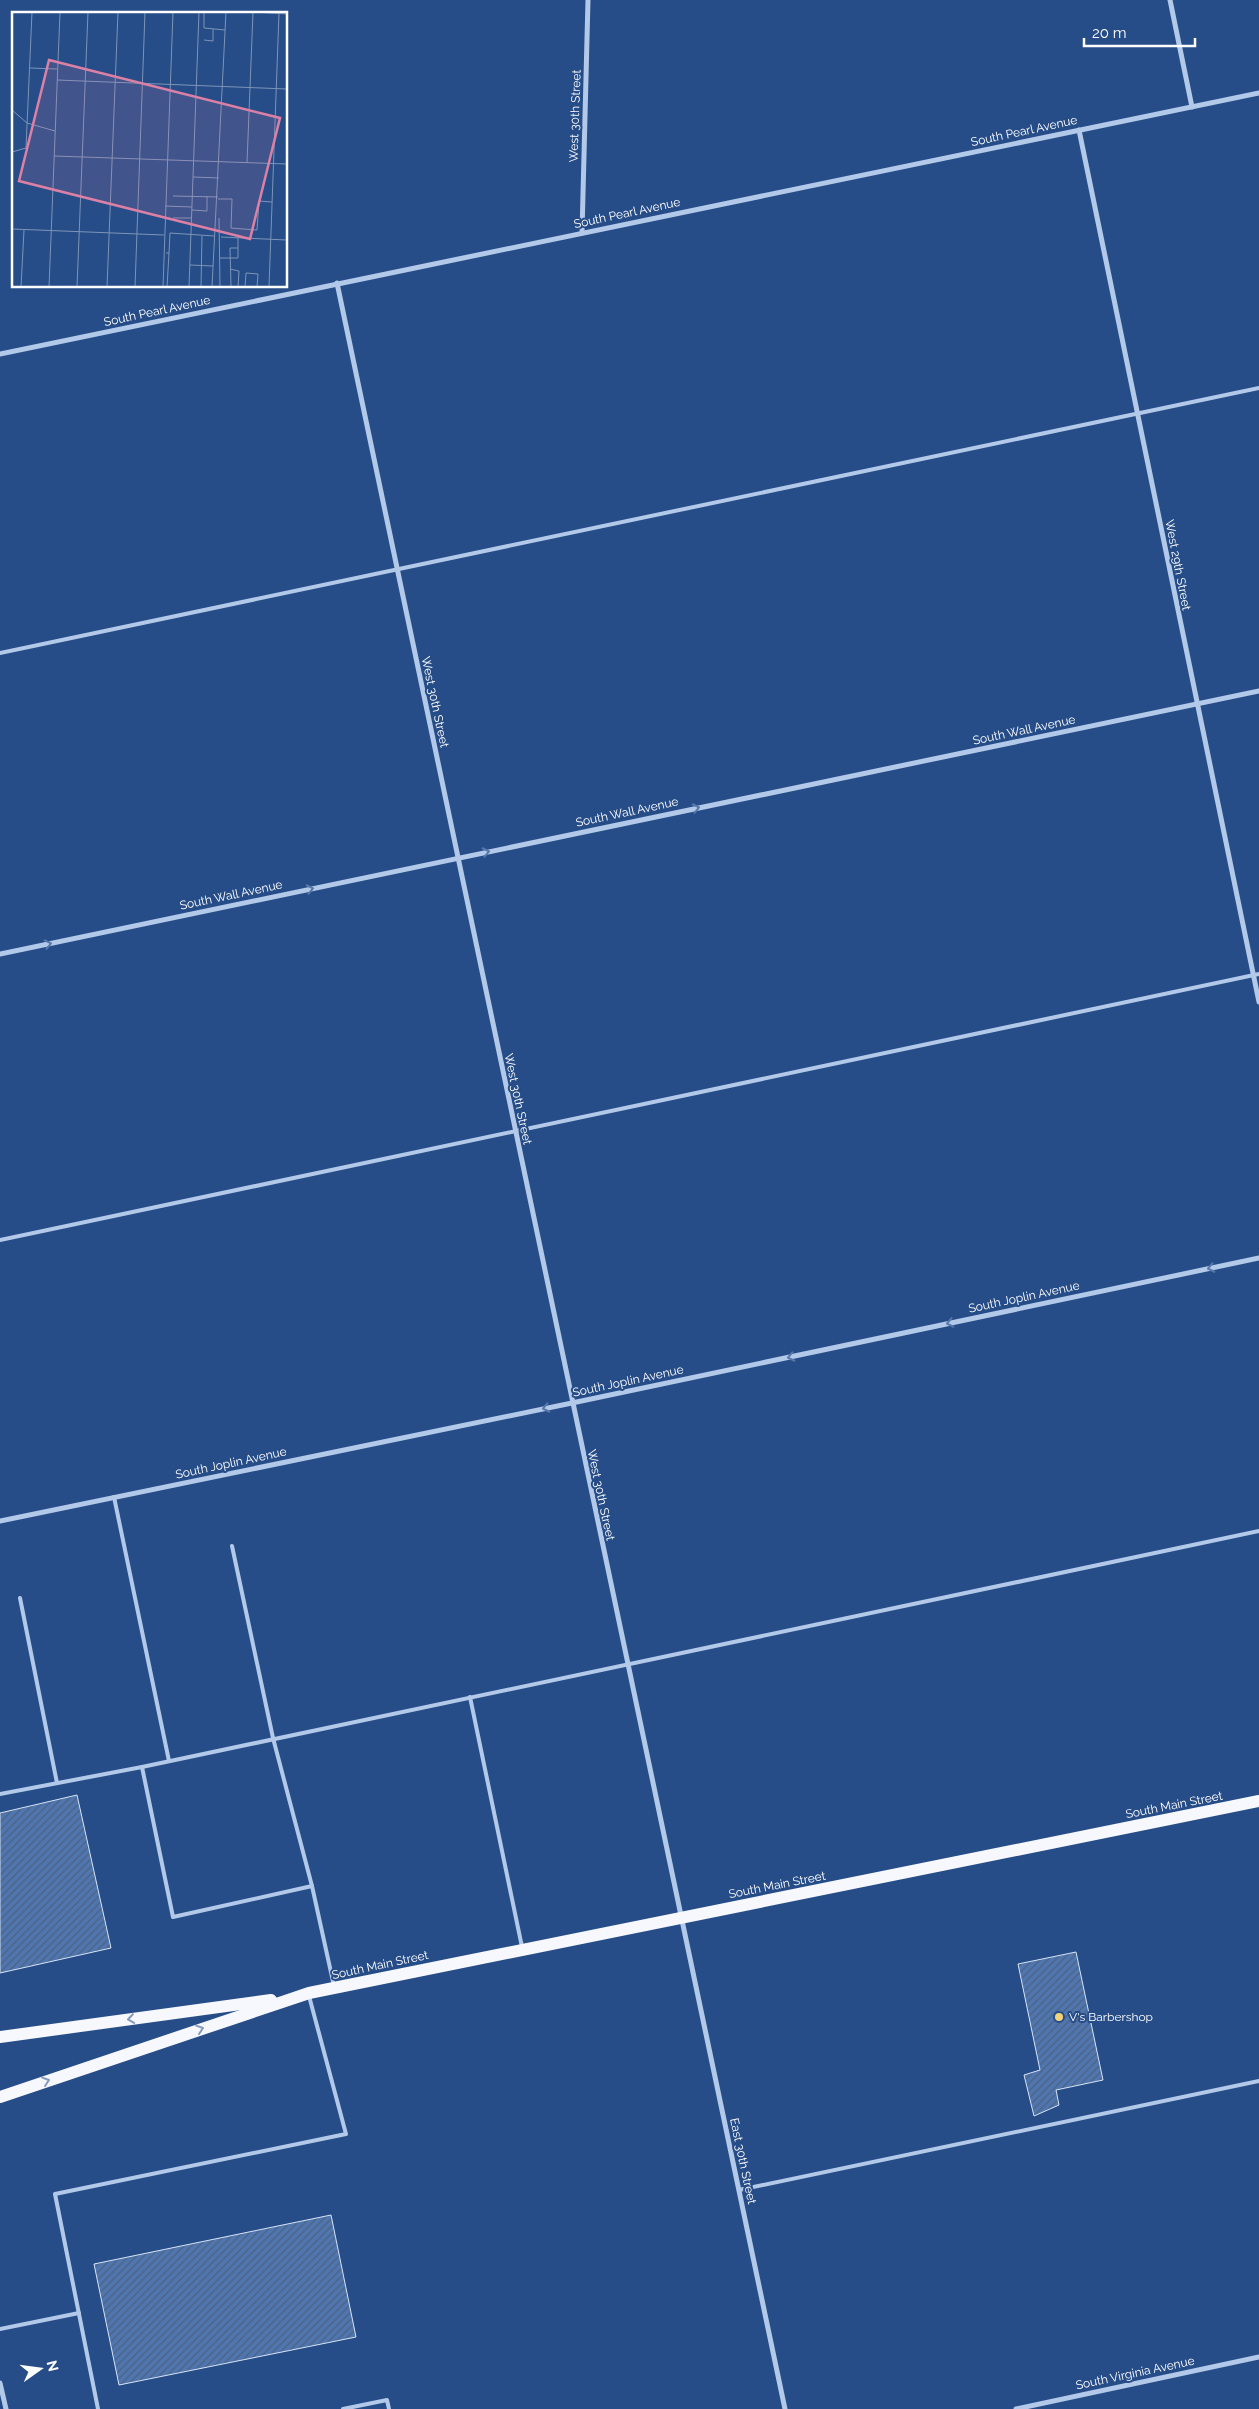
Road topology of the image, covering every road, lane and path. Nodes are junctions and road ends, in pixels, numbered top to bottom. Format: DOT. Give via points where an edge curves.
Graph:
graph roads {
  1 [pos="588,0"];
  2 [pos="1170,0"];
  3 [pos="1259,93"];
  4 [pos="1192,107"];
  5 [pos="1079,130"];
  6 [pos="582,233"];
  7 [pos="337,284"];
  8 [pos="0,354"];
  9 [pos="1259,388"];
  10 [pos="1138,415"];
  11 [pos="397,570"];
  12 [pos="0,653"];
  13 [pos="1259,691"];
  14 [pos="1196,704"];
  15 [pos="458,858"];
  16 [pos="0,954"];
  17 [pos="1256,975"];
  18 [pos="1259,1002"];
  19 [pos="515,1131"];
  20 [pos="0,1240"];
  21 [pos="1259,1258"];
  22 [pos="572,1403"];
  23 [pos="114,1497"];
  24 [pos="0,1521"];
  25 [pos="1259,1531"];
  26 [pos="232,1546"];
  27 [pos="20,1598"];
  28 [pos="626,1664"];
  29 [pos="470,1698"];
  30 [pos="273,1738"];
  31 [pos="169,1761"];
  32 [pos="142,1767"];
  33 [pos="57,1783"];
  34 [pos="0,1794"];
  35 [pos="1259,1802"];
  36 [pos="312,1886"];
  37 [pos="681,1918"];
  38 [pos="523,1950"];
  39 [pos="334,1988"];
  40 [pos="304,1994"];
  41 [pos="0,2037"];
  42 [pos="1259,2081"];
  43 [pos="0,2097"];
  44 [pos="739,2190"];
  45 [pos="79,2313"];
  46 [pos="0,2329"];
  47 [pos="1259,2357"];
  48 [pos="0,2382"];
  49 [pos="6,2409"];
  50 [pos="98,2409"];
  51 [pos="343,2409"];
  52 [pos="389,2409"];
  53 [pos="785,2409"];
  54 [pos="1016,2409"];
  1 -- 6 [label="street, West 30th Street"];
  2 -- 4 [label="street"];
  3 -- 4 [label="street, South Pearl Avenue"];
  4 -- 5 [label="street, South Pearl Avenue"];
  5 -- 6 [label="street, South Pearl Avenue"];
  5 -- 10 [label="street, West 29th Street"];
  6 -- 7 [label="street, South Pearl Avenue"];
  7 -- 8 [label="street, South Pearl Avenue"];
  7 -- 11 [label="street, West 30th Street"];
  9 -- 10 [label="lane"];
  10 -- 11 [label="lane"];
  10 -- 14 [label="street, West 29th Street"];
  11 -- 12 [label="lane"];
  11 -- 15 [label="street, West 30th Street"];
  13 -- 14 [label="street, South Wall Avenue"];
  15 -- 14 [label="street, South Wall Avenue, one-way"];
  14 -- 17 [label="street, West 29th Street"];
  16 -- 15 [label="street, South Wall Avenue, one-way"];
  15 -- 19 [label="street, West 30th Street"];
  17 -- 18 [label="street, West 29th Street"];
  17 -- 19 [label="lane"];
  19 -- 20 [label="lane"];
  19 -- 22 [label="street, West 30th Street"];
  21 -- 22 [label="street, South Joplin Avenue, one-way"];
  22 -- 23 [label="street, South Joplin Avenue, one-way"];
  22 -- 28 [label="street, West 30th Street"];
  23 -- 24 [label="street, South Joplin Avenue"];
  23 -- 31 [label="lane"];
  25 -- 28 [label="lane"];
  26 -- 30 [label="lane"];
  27 -- 33 [label="lane"];
  28 -- 29 [label="lane"];
  28 -- 37 [label="street, West 30th Street"];
  29 -- 30 [label="lane"];
  29 -- 38 [label="lane"];
  30 -- 31 [label="lane"];
  30 -- 36 [label="lane"];
  31 -- 32 [label="lane"];
  32 -- 33 [label="lane"];
  32 -- 36 [label="lane" via="173,1917"];
  33 -- 34 [label="lane"];
  35 -- 37 [label="main road, South Main Street"];
  36 -- 39 [label="lane"];
  37 -- 38 [label="main road, South Main Street"];
  37 -- 44 [label="street, East 30th Street"];
  38 -- 39 [label="main road, South Main Street"];
  39 -- 40 [label="main road, South Main Street"];
  40 -- 41 [label="main road, South Main Street, one-way"];
  43 -- 40 [label="main road, South Main Street, one-way"];
  40 -- 45 [label="lane" via="346,2134 55,2194"];
  42 -- 44 [label="lane"];
  44 -- 53 [label="street, East 30th Street"];
  45 -- 46 [label="lane"];
  45 -- 50 [label="lane"];
  47 -- 54 [label="street, South Virginia Avenue"];
  48 -- 49 [label="street"];
  51 -- 52 [label="lane" via="387,2400"];
}
